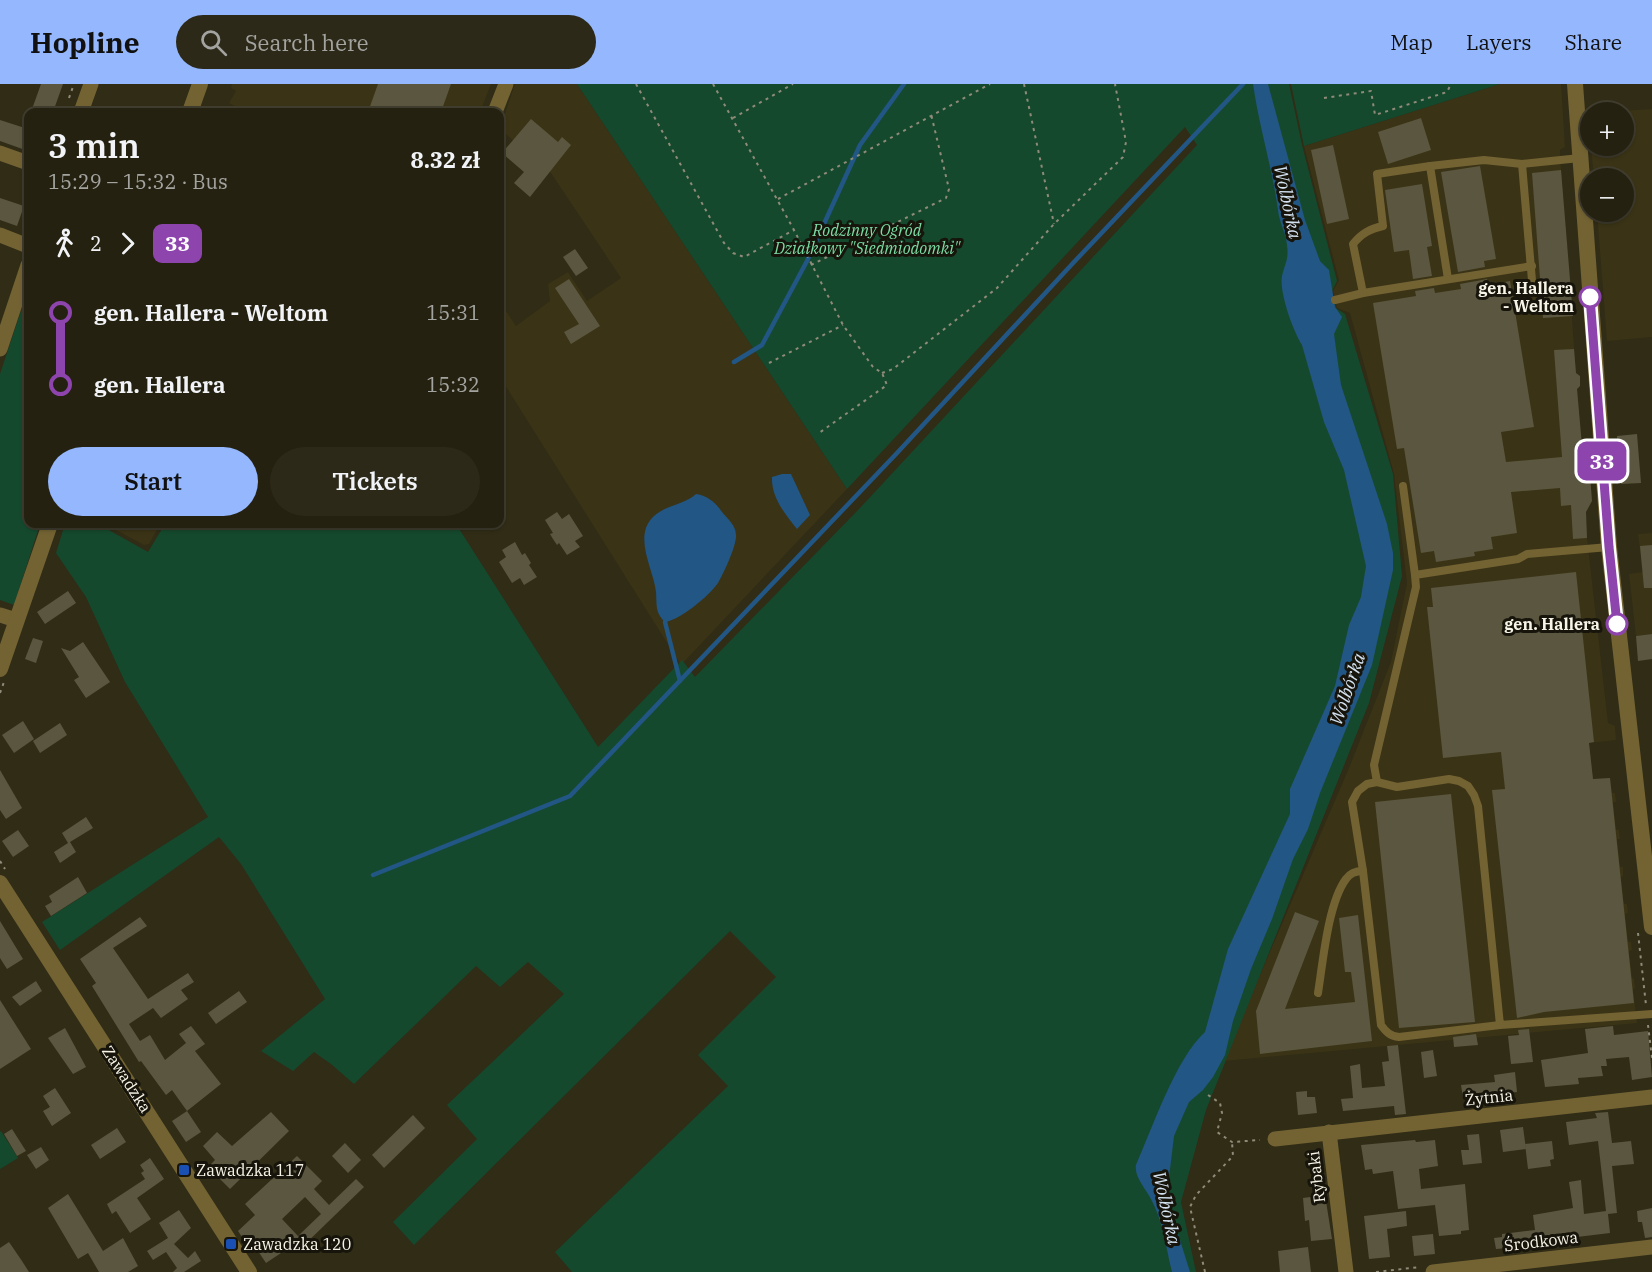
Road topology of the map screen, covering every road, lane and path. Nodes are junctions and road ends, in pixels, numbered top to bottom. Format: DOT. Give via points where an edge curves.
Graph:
graph roads {
  1 [pos="91,84"];
  2 [pos="200,84"];
  3 [pos="506,84"];
  4 [pos="636,84"];
  5 [pos="713,84"];
  6 [pos="793,84"];
  7 [pos="990,84"];
  8 [pos="1024,84"];
  9 [pos="1115,84"];
  10 [pos="1451,84"];
  11 [pos="1575,84"];
  12 [pos="1324,98"];
  13 [pos="82,108"];
  14 [pos="191,108"];
  15 [pos="497,108"];
  16 [pos="931,114"];
  17 [pos="732,118"];
  18 [pos="0,153"];
  19 [pos="1580,159"];
  20 [pos="24,162"];
  21 [pos="1522,164"];
  22 [pos="1430,166"];
  23 [pos="778,199"];
  24 [pos="1054,224"];
  25 [pos="794,230"];
  26 [pos="0,235"];
  27 [pos="24,244"];
  28 [pos="811,265"];
  29 [pos="1532,266"];
  30 [pos="24,277"];
  31 [pos="1448,279"];
  32 [pos="1533,292"];
  33 [pos="1363,293"];
  34 [pos="1335,300"];
  35 [pos="843,325"];
  36 [pos="0,348"];
  37 [pos="769,363"];
  38 [pos="882,373"];
  39 [pos="819,433"];
  40 [pos="1403,486"];
  41 [pos="49,528"];
  42 [pos="1609,547"];
  43 [pos="1415,575"];
  44 [pos="0,615"];
  45 [pos="16,620"];
  46 [pos="0,669"];
  47 [pos="1377,782"];
  48 [pos="1363,871"];
  49 [pos="1,882"];
  50 [pos="1652,927"];
  51 [pos="1318,993"];
  52 [pos="1652,1014"];
  53 [pos="1500,1025"];
  54 [pos="1208,1095"];
  55 [pos="1652,1096"];
  56 [pos="1329,1132"];
  57 [pos="1275,1139"];
  58 [pos="1232,1142"];
  59 [pos="1652,1246"];
  60 [pos="249,1272"];
  61 [pos="1205,1272"];
  62 [pos="1346,1272"];
  63 [pos="1433,1272"];
  1 -- 13 [label="street"];
  2 -- 14 [label="street"];
  3 -- 15 [label="street"];
  4 -- 25 [label="path" via="733,253 744,257"];
  5 -- 17 [label="path"];
  6 -- 17 [label="path"];
  7 -- 16 [label="path"];
  8 -- 24 [label="path"];
  9 -- 24 [label="path" via="1126,142 1123,157"];
  10 -- 12 [label="path" via="1447,92 1375,115 1371,91"];
  11 -- 19 [label="street"];
  16 -- 23 [label="path"];
  16 -- 28 [label="path" via="950,189 946,198"];
  17 -- 23 [label="path"];
  18 -- 20 [label="street"];
  19 -- 21 [label="lane"];
  19 -- 42 [label="street"];
  21 -- 22 [label="lane" via="1484,160"];
  21 -- 29 [label="lane"];
  22 -- 31 [label="lane"];
  22 -- 33 [label="lane" via="1377,174 1383,226 1372,228 1353,244"];
  23 -- 25 [label="path"];
  24 -- 38 [label="path" via="997,288 893,369"];
  25 -- 28 [label="path"];
  26 -- 27 [label="street"];
  28 -- 35 [label="path"];
  29 -- 31 [label="lane"];
  29 -- 32 [label="lane"];
  30 -- 36 [label="street"];
  31 -- 33 [label="lane"];
  33 -- 34 [label="lane"];
  35 -- 37 [label="path"];
  35 -- 38 [label="path"];
  38 -- 39 [label="path" via="887,385"];
  40 -- 43 [label="lane"];
  41 -- 45 [label="street"];
  42 -- 43 [label="lane" via="1527,554 1518,559"];
  42 -- 50 [label="street"];
  43 -- 47 [label="lane" via="1416,587 1374,765"];
  44 -- 45 [label="street"];
  45 -- 46 [label="street"];
  47 -- 48 [label="lane" via="1358,791 1352,802"];
  47 -- 53 [label="lane" via="1398,787 1449,779 1468,786 1474,795"];
  48 -- 51 [label="lane" via="1346,878 1332,911"];
  48 -- 53 [label="lane" via="1381,1025 1386,1032 1399,1037"];
  49 -- 60 [label="street, Zawadzka"];
  52 -- 53 [label="lane"];
  54 -- 58 [label="path" via="1220,1103 1222,1113 1217,1132"];
  55 -- 56 [label="street, Żytnia"];
  56 -- 57 [label="street, Rybaki"];
  56 -- 62 [label="street, Rybaki"];
  57 -- 58 [label="path"];
  58 -- 61 [label="path" via="1233,1156 1196,1195 1190,1207"];
  59 -- 63 [label="street, Środkowa"];
}
